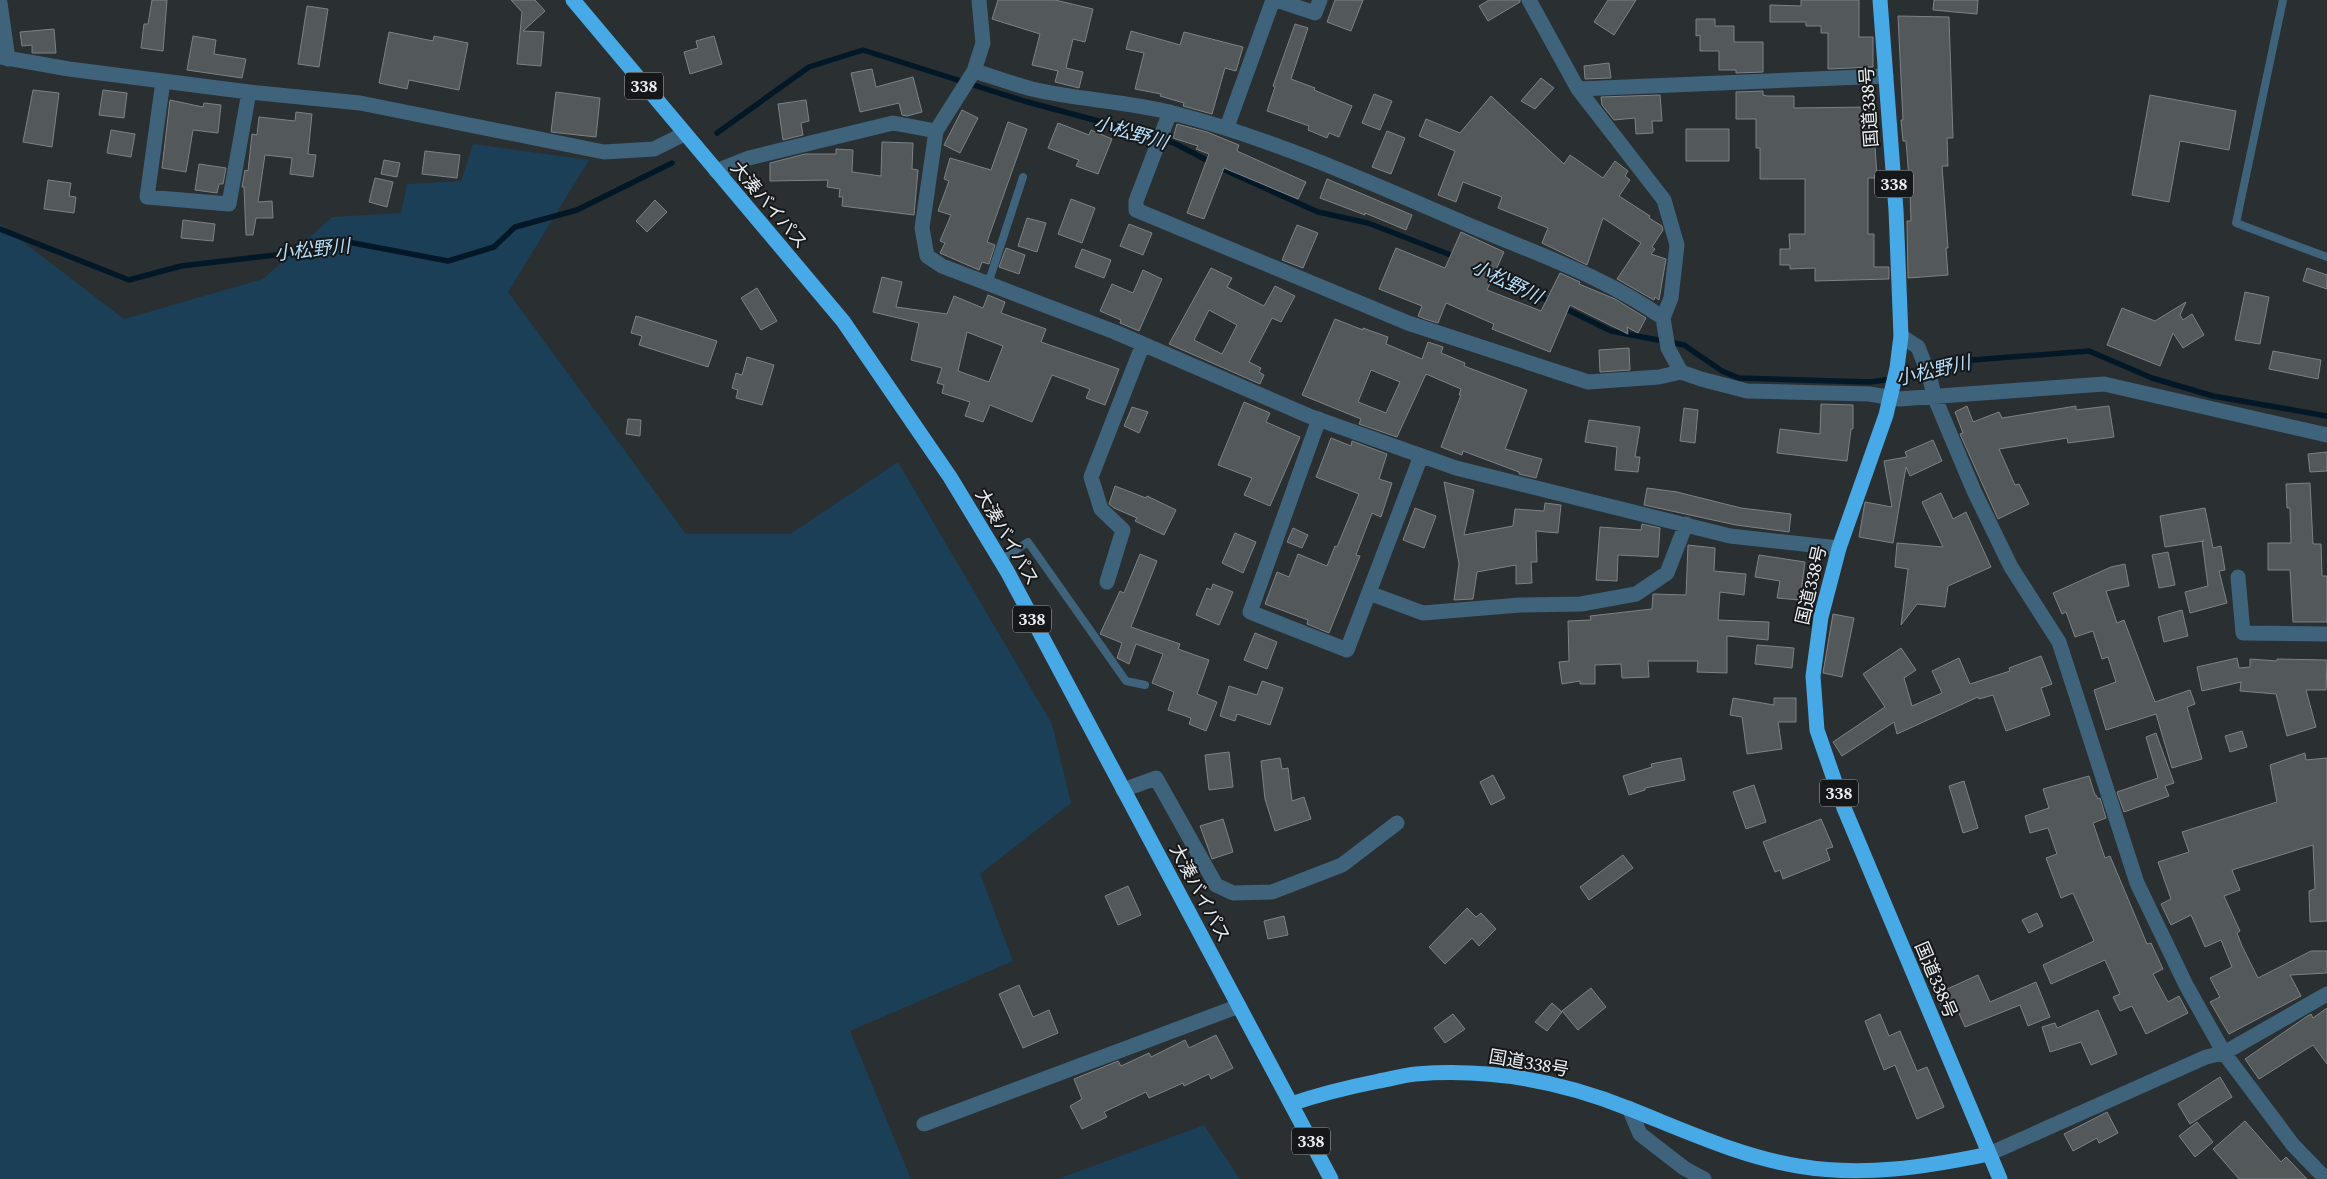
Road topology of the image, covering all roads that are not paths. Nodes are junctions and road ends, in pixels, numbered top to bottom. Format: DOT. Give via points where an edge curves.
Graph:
graph roads {
  1 [pos="573,0"];
  2 [pos="979,0"];
  3 [pos="1274,0"];
  4 [pos="1320,0"];
  5 [pos="1529,0"];
  6 [pos="1880,0"];
  7 [pos="2284,0"];
  8 [pos="0,3"];
  9 [pos="4,58"];
  10 [pos="972,74"];
  11 [pos="1886,76"];
  12 [pos="163,81"];
  13 [pos="1578,90"];
  14 [pos="249,92"];
  15 [pos="1170,112"];
  16 [pos="1227,127"];
  17 [pos="936,131"];
  18 [pos="684,134"];
  19 [pos="716,171"];
  20 [pos="1022,177"];
  21 [pos="2327,256"];
  22 [pos="988,284"];
  23 [pos="1664,325"];
  24 [pos="1901,336"];
  25 [pos="1143,344"];
  26 [pos="1681,372"];
  27 [pos="1890,393"];
  28 [pos="1934,396"];
  29 [pos="1319,419"];
  30 [pos="2327,435"];
  31 [pos="1421,456"];
  32 [pos="1686,524"];
  33 [pos="1838,548"];
  34 [pos="1000,560"];
  35 [pos="2238,577"];
  36 [pos="1107,582"];
  37 [pos="1369,593"];
  38 [pos="2327,634"];
  39 [pos="1145,685"];
  40 [pos="1123,790"];
  41 [pos="1397,823"];
  42 [pos="2327,994"];
  43 [pos="1239,1006"];
  44 [pos="2224,1053"];
  45 [pos="1291,1104"];
  46 [pos="1628,1108"];
  47 [pos="924,1124"];
  48 [pos="1989,1154"];
  49 [pos="1331,1179"];
  50 [pos="1704,1179"];
  51 [pos="2000,1179"];
  52 [pos="2326,1179"];
  1 -- 18 [label="highway, 大湊バイパス / 338"];
  2 -- 10 [label="street" via="983,43"];
  3 -- 4 [label="street" via="1315,13"];
  3 -- 16 [label="street"];
  5 -- 13 [label="street"];
  6 -- 11 [label="highway, 国道338号 / 338"];
  7 -- 21 [label="lane" via="2236,223"];
  8 -- 9 [label="street"];
  9 -- 12 [label="street"];
  10 -- 15 [label="street" via="1033,89"];
  10 -- 17 [label="street"];
  11 -- 13 [label="street"];
  11 -- 24 [label="highway, 国道338号 / 338"];
  12 -- 14 [label="street"];
  12 -- 14 [label="street" via="147,197 229,204"];
  13 -- 23 [label="street" via="1664,200 1677,245 1671,298"];
  14 -- 18 [label="street" via="360,102 604,152 654,149"];
  15 -- 16 [label="street"];
  15 -- 26 [label="street" via="1136,201 1136,210 1408,323 1588,382"];
  16 -- 23 [label="street" via="1319,162 1578,272 1641,302"];
  17 -- 19 [label="street" via="893,123 749,158"];
  17 -- 22 [label="street" via="922,228 926,256 942,266"];
  18 -- 19 [label="highway, 大湊バイパス / 338"];
  19 -- 34 [label="highway, 大湊バイパス / 338" via="843,321 950,477"];
  20 -- 22 [label="lane"];
  22 -- 25 [label="street"];
  23 -- 26 [label="street" via="1668,348"];
  24 -- 27 [label="highway, 国道338号 / 338"];
  24 -- 28 [label="street" via="1918,347"];
  25 -- 29 [label="street"];
  25 -- 36 [label="street" via="1091,478 1101,509 1123,530"];
  26 -- 27 [label="street" via="1747,391"];
  27 -- 28 [label="street" via="1899,399"];
  27 -- 33 [label="highway, 国道338号 / 338" via="1886,414"];
  28 -- 30 [label="street" via="2104,384"];
  28 -- 44 [label="street" via="1974,491 2012,567 2059,642 2137,883 2186,985"];
  29 -- 31 [label="street"];
  29 -- 37 [label="street" via="1250,612 1348,650"];
  31 -- 32 [label="street" via="1456,468"];
  31 -- 37 [label="street"];
  32 -- 33 [label="street" via="1730,536"];
  32 -- 37 [label="street" via="1667,573 1636,594 1581,604 1424,613"];
  33 -- 48 [label="highway, 国道338号 / 338" via="1821,617 1813,676 1817,730 1844,808"];
  34 -- 39 [label="lane" via="1028,542 1126,681"];
  34 -- 40 [label="highway, 大湊バイパス / 338"];
  35 -- 38 [label="street" via="2243,633"];
  40 -- 41 [label="street" via="1156,778 1216,885 1233,893 1272,892 1342,866"];
  40 -- 43 [label="highway, 大湊バイパス / 338"];
  42 -- 44 [label="street"];
  43 -- 45 [label="highway, 大湊バイパス / 338"];
  43 -- 47 [label="street"];
  44 -- 48 [label="street" via="2206,1057"];
  44 -- 52 [label="street" via="2293,1145"];
  45 -- 46 [label="highway, 国道338号 / 338" via="1318,1094 1414,1074 1482,1073 1548,1082"];
  45 -- 49 [label="highway, 大湊バイパス / 338"];
  46 -- 48 [label="highway, 国道338号 / 338" via="1742,1153 1799,1166 1876,1172 1931,1166"];
  46 -- 50 [label="street" via="1640,1134 1684,1168"];
  48 -- 51 [label="highway, 国道338号 / 338"];
}
